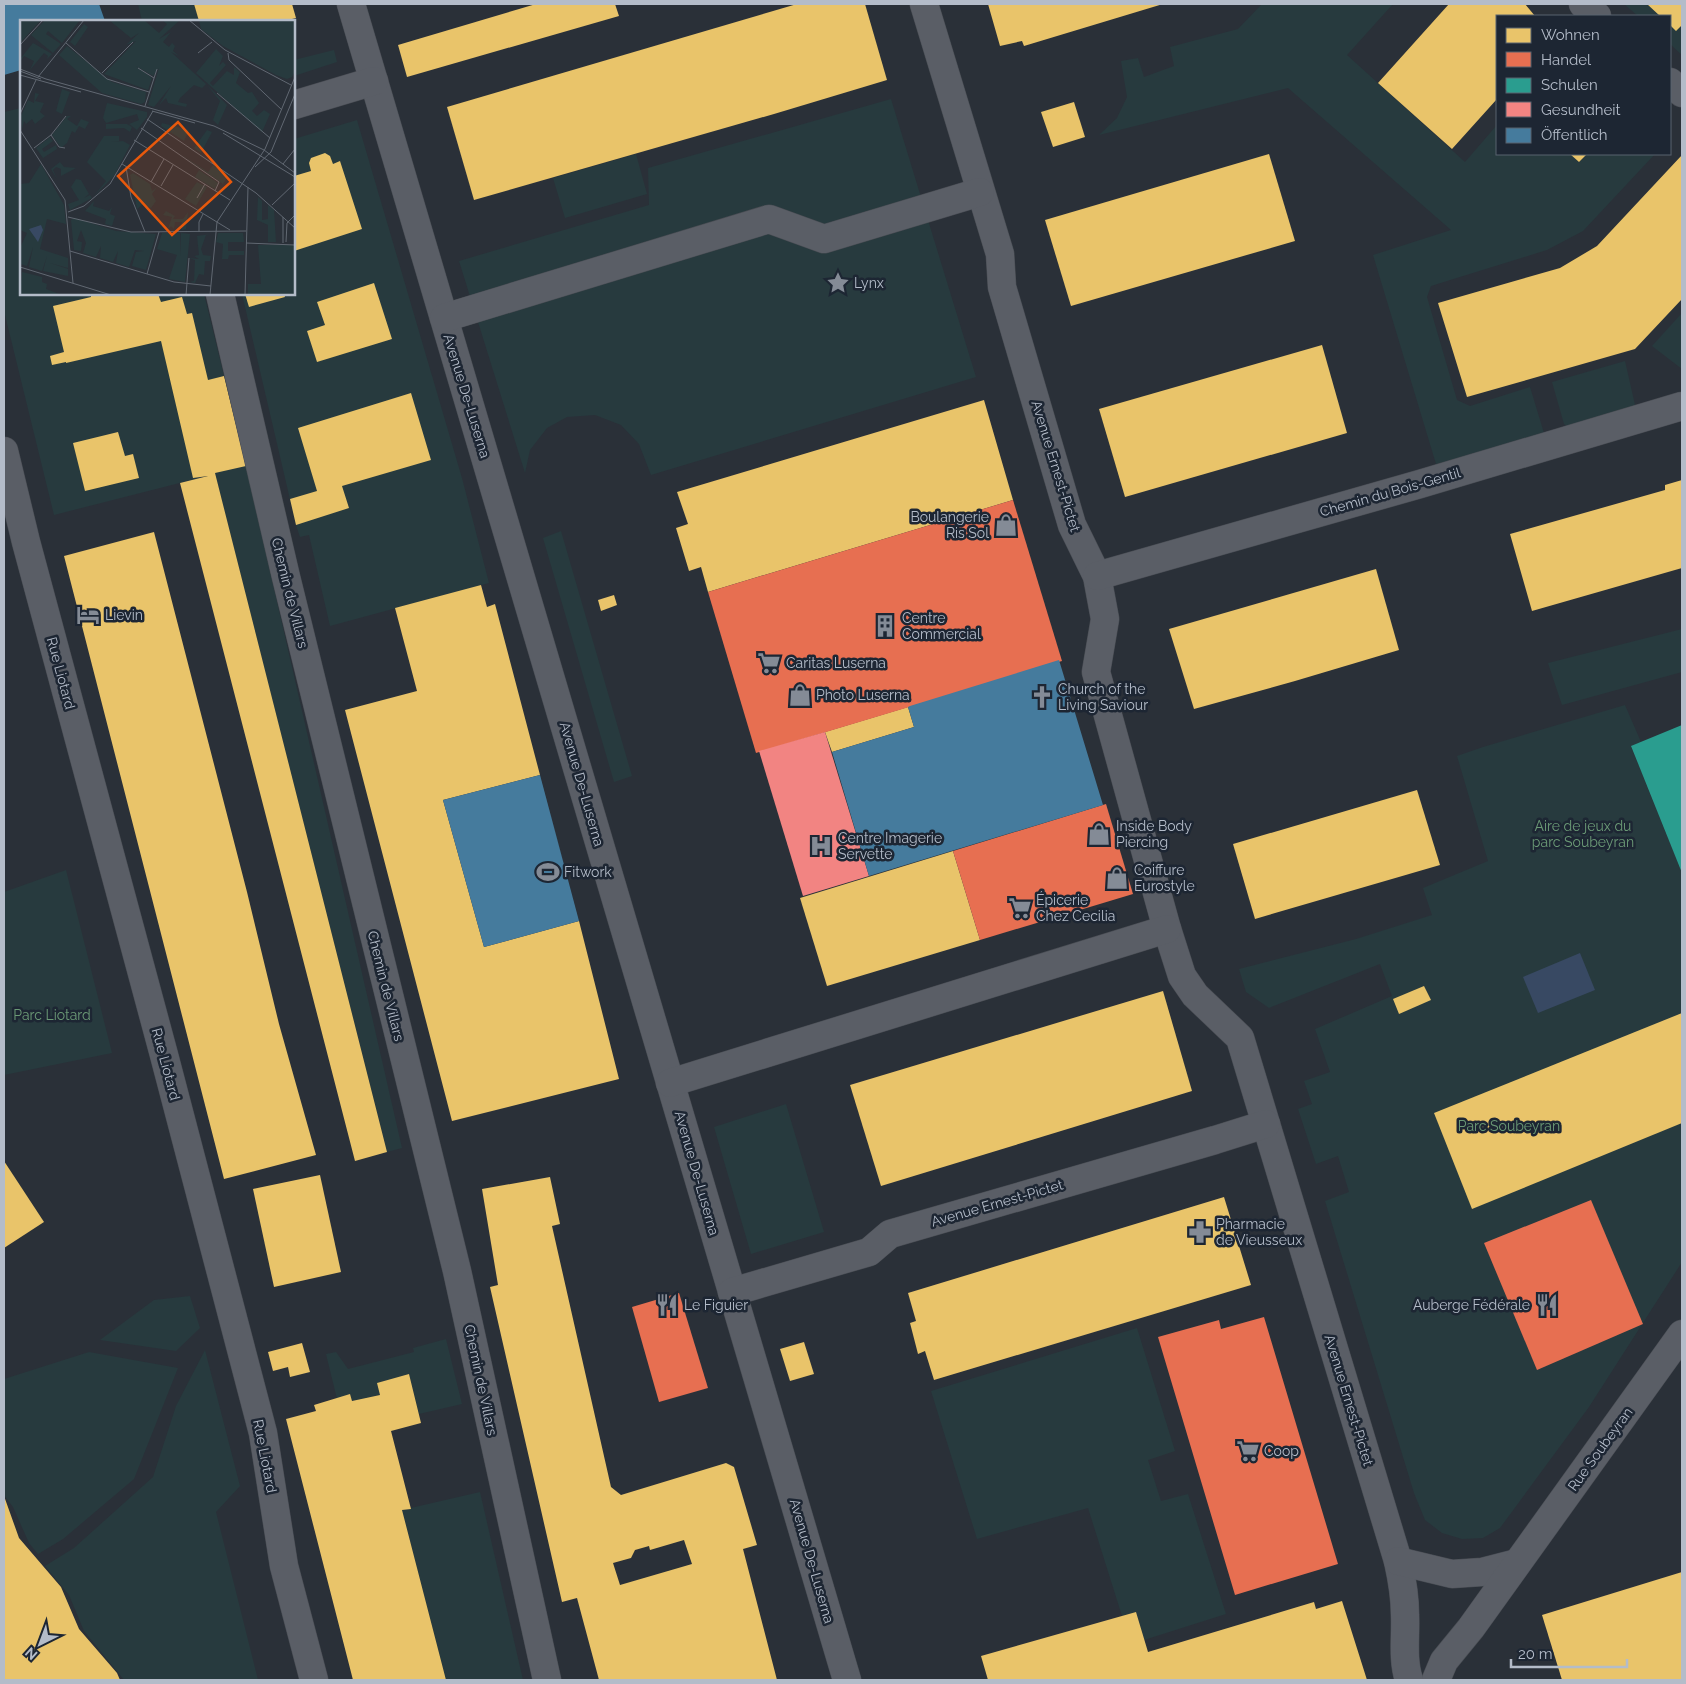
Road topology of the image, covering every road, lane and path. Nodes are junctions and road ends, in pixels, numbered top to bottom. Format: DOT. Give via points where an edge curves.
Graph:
graph roads {
  1 [pos="351,4"];
  2 [pos="924,4"];
  3 [pos="1583,4"];
  4 [pos="1596,15"];
  5 [pos="374,81"];
  6 [pos="1671,83"];
  7 [pos="1682,93"];
  8 [pos="295,104"];
  9 [pos="980,192"];
  10 [pos="220,295"];
  11 [pos="444,318"];
  12 [pos="1682,406"];
  13 [pos="4,451"];
  14 [pos="1097,576"];
  15 [pos="1168,929"];
  16 [pos="670,1082"];
  17 [pos="1266,1124"];
  18 [pos="732,1292"];
  19 [pos="1682,1334"];
  20 [pos="1398,1561"];
  21 [pos="1517,1563"];
  22 [pos="314,1680"];
  23 [pos="548,1680"];
  24 [pos="847,1680"];
  25 [pos="1409,1680"];
  26 [pos="1436,1680"];
  1 -- 5 [label="street, Avenue De-Luserna"];
  2 -- 9 [label="street, Avenue Ernest-Pictet"];
  3 -- 4 [label="street"];
  5 -- 8 [label="street"];
  5 -- 11 [label="street, Avenue De-Luserna"];
  6 -- 7 [label="street"];
  9 -- 11 [label="street" via="824,239 769,219"];
  9 -- 14 [label="street, Avenue Ernest-Pictet" via="1000,254 1002,287 1072,525"];
  10 -- 23 [label="street, Chemin de Villars" via="286,577 457,1271"];
  11 -- 16 [label="street, Avenue De-Luserna"];
  12 -- 14 [label="street, Chemin du Bois-Gentil"];
  13 -- 22 [label="street, Rue Liotard" via="263,1433 284,1566"];
  14 -- 15 [label="street, Avenue Ernest-Pictet" via="1105,619 1096,672"];
  15 -- 16 [label="street"];
  15 -- 17 [label="street, Avenue Ernest-Pictet" via="1182,976 1195,995 1240,1038"];
  16 -- 18 [label="street, Avenue De-Luserna"];
  17 -- 18 [label="street, Avenue Ernest-Pictet" via="890,1234 869,1252"];
  17 -- 20 [label="street, Avenue Ernest-Pictet"];
  18 -- 24 [label="street, Avenue De-Luserna"];
  19 -- 21 [label="street, Rue Soubeyran"];
  20 -- 21 [label="street" via="1452,1574 1482,1572"];
  20 -- 25 [label="street, Avenue Ernest-Pictet" via="1404,1589 1406,1673"];
  21 -- 26 [label="street, Rue Soubeyran" via="1444,1661"];
}
